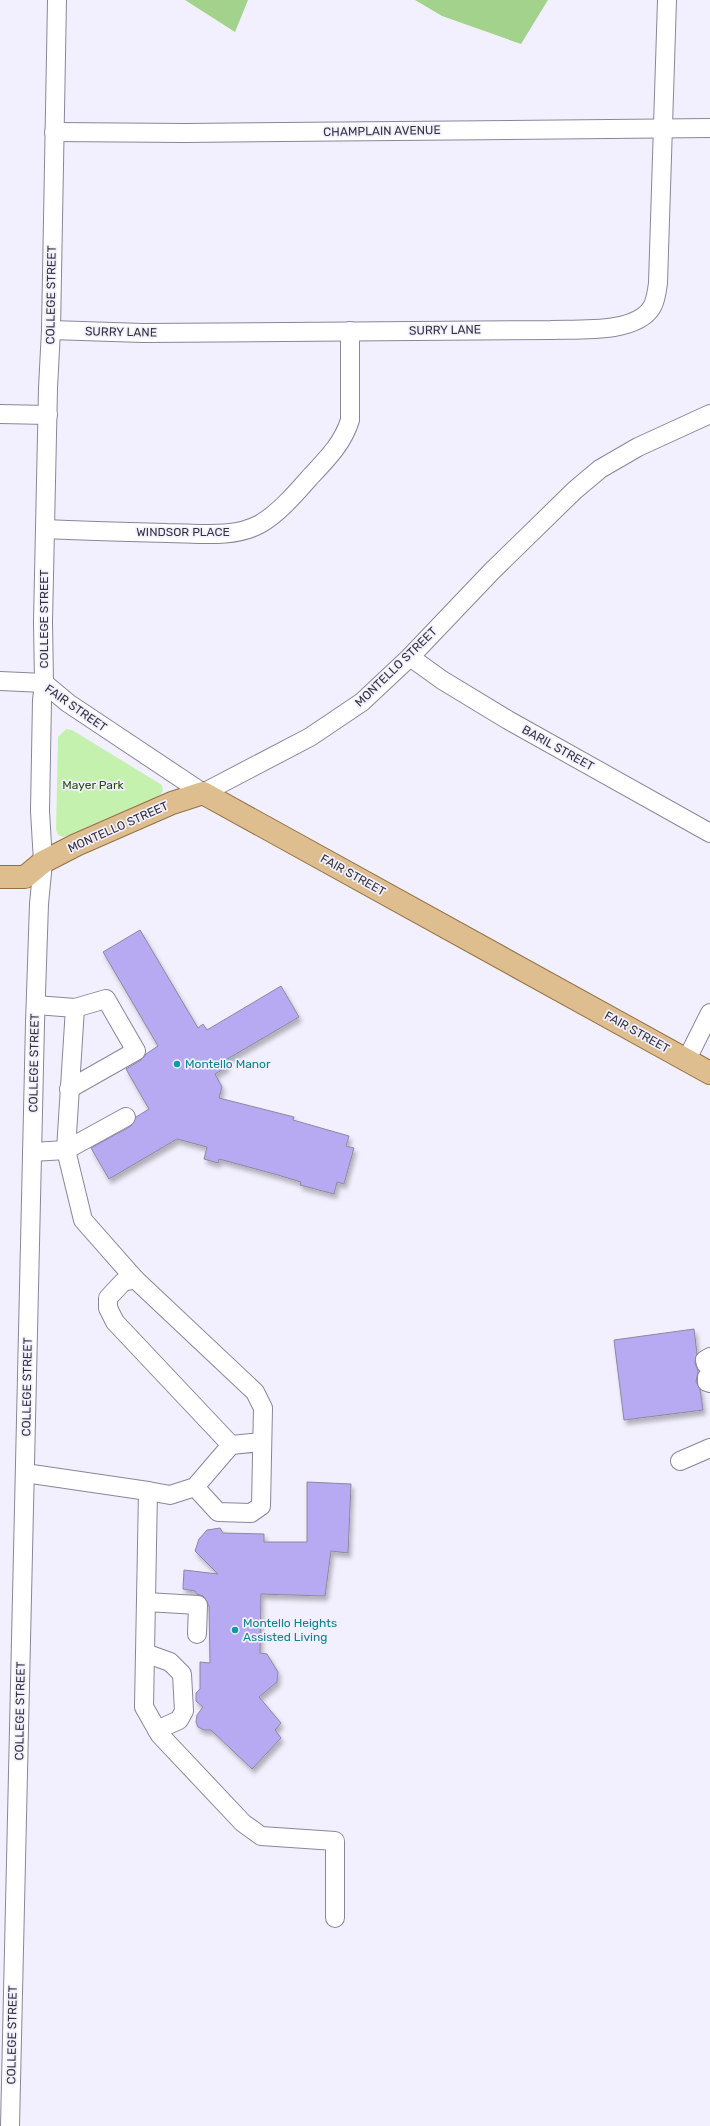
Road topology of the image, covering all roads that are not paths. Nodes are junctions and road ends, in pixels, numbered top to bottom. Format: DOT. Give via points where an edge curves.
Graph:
graph roads {
  1 [pos="57,0"];
  2 [pos="667,0"];
  3 [pos="663,128"];
  4 [pos="710,128"];
  5 [pos="54,132"];
  6 [pos="51,330"];
  7 [pos="350,331"];
  8 [pos="0,414"];
  9 [pos="48,414"];
  10 [pos="710,414"];
  11 [pos="45,529"];
  12 [pos="410,657"];
  13 [pos="0,681"];
  14 [pos="44,683"];
  15 [pos="203,793"];
  16 [pos="710,833"];
  17 [pos="42,862"];
  18 [pos="0,877"];
  19 [pos="36,1005"];
  20 [pos="75,1008"];
  21 [pos="710,1013"];
  22 [pos="687,1059"];
  23 [pos="710,1073"];
  24 [pos="68,1089"];
  25 [pos="126,1117"];
  26 [pos="66,1150"];
  27 [pos="32,1152"];
  28 [pos="135,1279"];
  29 [pos="262,1442"];
  30 [pos="231,1445"];
  31 [pos="710,1448"];
  32 [pos="680,1461"];
  33 [pos="25,1473"];
  34 [pos="195,1487"];
  35 [pos="148,1491"];
  36 [pos="146,1602"];
  37 [pos="196,1634"];
  38 [pos="145,1653"];
  39 [pos="157,1730"];
  40 [pos="335,1918"];
  41 [pos="10,2126"];
  1 -- 5 [label="street, COLLEGE STREET"];
  2 -- 3 [label="street, SURRY LANE"];
  3 -- 4 [label="street, CHAMPLAIN AVENUE"];
  3 -- 5 [label="street, CHAMPLAIN AVENUE"];
  3 -- 7 [label="street, SURRY LANE" via="658,283 653,306 646,315 630,324 612,328"];
  5 -- 6 [label="street, COLLEGE STREET"];
  6 -- 7 [label="street, SURRY LANE" via="143,333"];
  6 -- 9 [label="street, COLLEGE STREET"];
  7 -- 11 [label="street, WINDSOR PLACE" via="350,420 346,433 334,451 296,492 260,524 239,532 217,533"];
  8 -- 9 [label="street"];
  9 -- 11 [label="street, COLLEGE STREET"];
  10 -- 12 [label="street, MONTELLO STREET" via="638,447 600,470 575,490 492,570"];
  11 -- 14 [label="street, COLLEGE STREET"];
  12 -- 15 [label="street, MONTELLO STREET" via="362,702 310,737"];
  12 -- 16 [label="street, BARIL STREET" via="442,680 508,720"];
  13 -- 14 [label="street, FAIR STREET"];
  14 -- 15 [label="street, FAIR STREET" via="68,703"];
  14 -- 17 [label="street, COLLEGE STREET" via="40,812"];
  15 -- 17 [label="main road, MONTELLO STREET" via="172,803"];
  15 -- 22 [label="main road, FAIR STREET"];
  17 -- 18 [label="main road, MONTELLO STREET" via="25,877"];
  17 -- 19 [label="street, COLLEGE STREET"];
  19 -- 20 [label="street"];
  19 -- 27 [label="street, COLLEGE STREET"];
  20 -- 24 [label="street"];
  20 -- 24 [label="street" via="106,999 136,1051"];
  21 -- 22 [label="street"];
  22 -- 23 [label="main road, FAIR STREET"];
  24 -- 26 [label="street"];
  25 -- 26 [label="street"];
  26 -- 27 [label="street"];
  26 -- 28 [label="street" via="82,1220"];
  27 -- 33 [label="street, COLLEGE STREET"];
  28 -- 29 [label="street" via="255,1392 263,1408"];
  28 -- 30 [label="street" via="123,1282 108,1298 108,1308 115,1322"];
  29 -- 30 [label="street"];
  29 -- 34 [label="street" via="261,1506 251,1513 218,1512"];
  30 -- 34 [label="street"];
  31 -- 32 [label="street"];
  33 -- 35 [label="street"];
  33 -- 41 [label="street, COLLEGE STREET"];
  34 -- 35 [label="street" via="170,1495"];
  35 -- 36 [label="street"];
  36 -- 37 [label="street" via="198,1605"];
  36 -- 38 [label="street"];
  38 -- 39 [label="street" via="144,1707"];
  38 -- 39 [label="street" via="170,1662 182,1674 184,1711 179,1720"];
  39 -- 40 [label="street" via="243,1823 261,1836 336,1841"];
}
